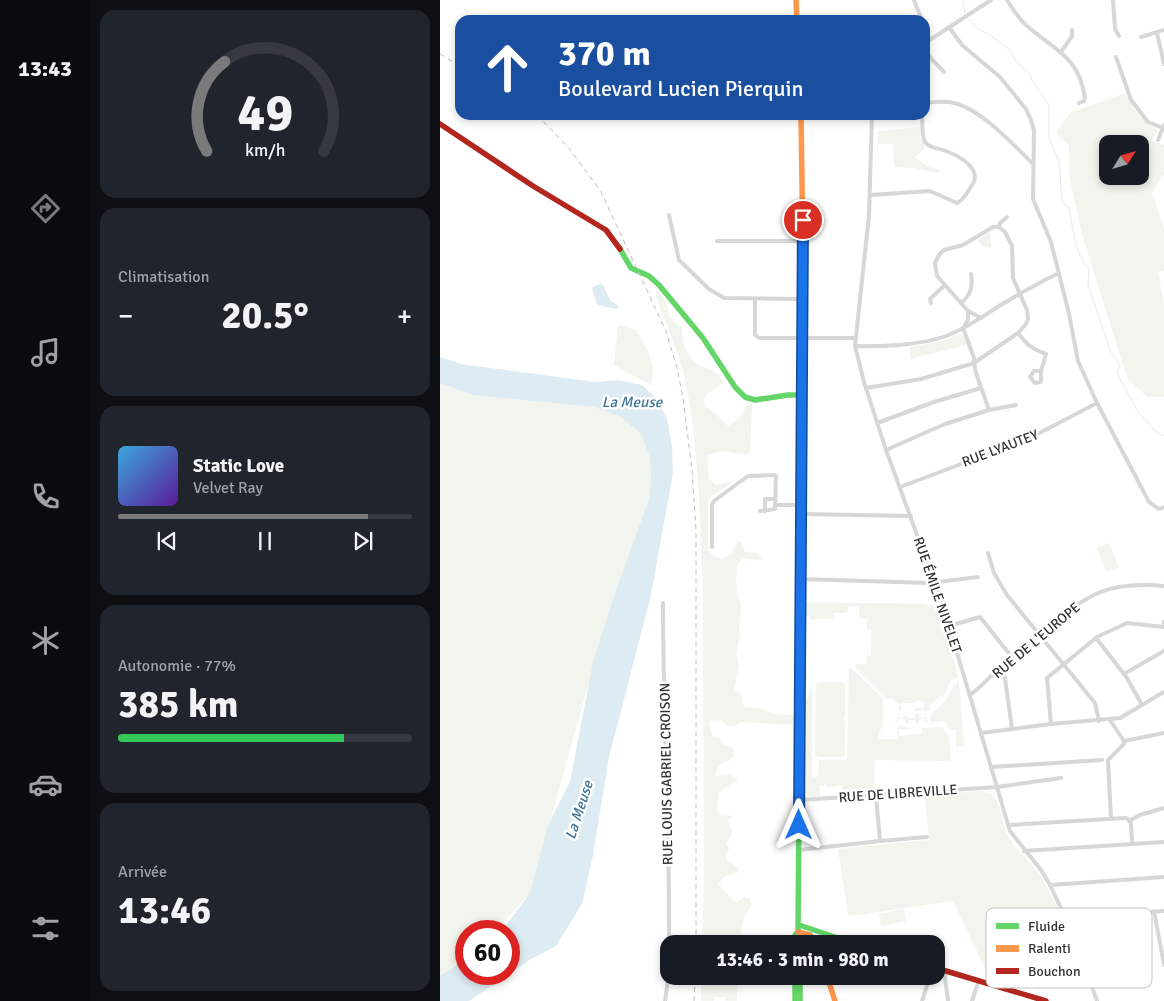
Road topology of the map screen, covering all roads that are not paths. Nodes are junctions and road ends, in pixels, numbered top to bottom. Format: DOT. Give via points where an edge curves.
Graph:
graph roads {
  1 [pos="796,0"];
  2 [pos="914,0"];
  3 [pos="991,0"];
  4 [pos="1007,0"];
  5 [pos="1113,0"];
  6 [pos="797,15"];
  7 [pos="920,15"];
  8 [pos="949,27"];
  9 [pos="1072,30"];
  10 [pos="1164,30"];
  11 [pos="1157,33"];
  12 [pos="1119,36"];
  13 [pos="1141,36"];
  14 [pos="930,39"];
  15 [pos="1060,52"];
  16 [pos="930,57"];
  17 [pos="1116,57"];
  18 [pos="1164,64"];
  19 [pos="944,72"];
  20 [pos="930,103"];
  21 [pos="1079,103"];
  22 [pos="801,120"];
  23 [pos="872,120"];
  24 [pos="922,120"];
  25 [pos="440,124"];
  26 [pos="1163,127"];
  27 [pos="1158,140"];
  28 [pos="1033,164"];
  29 [pos="870,195"];
  30 [pos="669,215"];
  31 [pos="1007,217"];
  32 [pos="999,228"];
  33 [pos="718,241"];
  34 [pos="803,242"];
  35 [pos="1059,273"];
  36 [pos="971,274"];
  37 [pos="945,286"];
  38 [pos="1019,294"];
  39 [pos="755,299"];
  40 [pos="802,299"];
  41 [pos="930,303"];
  42 [pos="961,303"];
  43 [pos="968,311"];
  44 [pos="980,318"];
  45 [pos="963,328"];
  46 [pos="1018,333"];
  47 [pos="802,338"];
  48 [pos="856,338"];
  49 [pos="855,346"];
  50 [pos="974,363"];
  51 [pos="1041,371"];
  52 [pos="866,388"];
  53 [pos="981,388"];
  54 [pos="802,395"];
  55 [pos="1097,403"];
  56 [pos="1016,405"];
  57 [pos="988,410"];
  58 [pos="877,422"];
  59 [pos="886,450"];
  60 [pos="900,487"];
  61 [pos="775,499"];
  62 [pos="775,505"];
  63 [pos="802,505"];
  64 [pos="1164,506"];
  65 [pos="760,511"];
  66 [pos="765,511"];
  67 [pos="802,514"];
  68 [pos="911,516"];
  69 [pos="712,547"];
  70 [pos="988,553"];
  71 [pos="978,576"];
  72 [pos="802,579"];
  73 [pos="935,582"];
  74 [pos="1164,586"];
  75 [pos="664,603"];
  76 [pos="1164,622"];
  77 [pos="949,626"];
  78 [pos="1164,628"];
  79 [pos="1039,634"];
  80 [pos="1096,638"];
  81 [pos="1164,651"];
  82 [pos="1011,656"];
  83 [pos="1003,664"];
  84 [pos="1063,664"];
  85 [pos="1124,674"];
  86 [pos="1164,692"];
  87 [pos="970,695"];
  88 [pos="1142,705"];
  89 [pos="1110,720"];
  90 [pos="1099,721"];
  91 [pos="1051,724"];
  92 [pos="1012,729"];
  93 [pos="1164,733"];
  94 [pos="982,734"];
  95 [pos="1124,741"];
  96 [pos="1102,760"];
  97 [pos="991,767"];
  98 [pos="1061,778"];
  99 [pos="997,787"];
  100 [pos="876,796"];
  101 [pos="800,800"];
  102 [pos="1164,808"];
  103 [pos="1111,819"];
  104 [pos="1130,821"];
  105 [pos="1008,825"];
  106 [pos="927,837"];
  107 [pos="880,841"];
  108 [pos="1164,842"];
  109 [pos="1132,844"];
  110 [pos="799,850"];
  111 [pos="1024,851"];
  112 [pos="1164,877"];
  113 [pos="1050,885"];
  114 [pos="1061,908"];
  115 [pos="1164,910"];
  116 [pos="1154,911"];
  117 [pos="799,929"];
  118 [pos="669,935"];
  119 [pos="795,935"];
  120 [pos="801,935"];
  121 [pos="810,935"];
  122 [pos="824,935"];
  123 [pos="1164,965"];
  124 [pos="945,970"];
  125 [pos="945,978"];
  126 [pos="979,980"];
  127 [pos="986,982"];
  128 [pos="667,985"];
  129 [pos="796,985"];
  130 [pos="798,985"];
  131 [pos="830,985"];
  132 [pos="927,985"];
  133 [pos="797,988"];
  134 [pos="1005,988"];
  135 [pos="1092,988"];
  136 [pos="665,1001"];
  137 [pos="795,1001"];
  138 [pos="800,1001"];
  139 [pos="835,1001"];
  140 [pos="922,1001"];
  141 [pos="948,1001"];
  142 [pos="972,1001"];
  143 [pos="1046,1001"];
  144 [pos="1097,1001"];
  1 -- 6 [label="main road"];
  2 -- 7 [label="street"];
  3 -- 8 [label="street"];
  4 -- 15 [label="street" via="1026,25"];
  5 -- 12 [label="street" via="1115,29"];
  8 -- 14 [label="street"];
  8 -- 28 [label="street" via="962,45 1000,77 1026,109 1034,132"];
  9 -- 15 [label="street" via="1072,36"];
  10 -- 11 [label="street"];
  11 -- 13 [label="street"];
  11 -- 18 [label="street"];
  15 -- 21 [label="street" via="1080,75 1086,98"];
  16 -- 19 [label="street"];
  17 -- 26 [label="street" via="1131,100 1148,122"];
  20 -- 28 [label="street" via="950,102 972,110"];
  22 -- 34 [label="main road"];
  23 -- 29 [label="street, RUE ÉMILE NIVELET"];
  24 -- 29 [label="street" via="925,142 969,164 975,174 974,183 957,203 930,191"];
  25 -- 54 [label="main road" via="603,228 632,268 649,276 703,338 735,388 745,397 755,400"];
  26 -- 27 [label="street"];
  28 -- 35 [label="street" via="1033,199 1051,242"];
  29 -- 48 [label="street, RUE ÉMILE NIVELET"];
  30 -- 39 [label="street" via="679,260 709,289 724,298"];
  31 -- 32 [label="street" via="1000,222"];
  32 -- 37 [label="street" via="993,227 939,255 935,270"];
  32 -- 38 [label="street" via="1010,239 1013,254 1011,270"];
  33 -- 34 [label="street"];
  34 -- 40 [label="main road"];
  35 -- 38 [label="street"];
  35 -- 55 [label="street" via="1078,361"];
  36 -- 42 [label="street" via="970,292"];
  37 -- 41 [label="street" via="930,299"];
  37 -- 42 [label="street"];
  38 -- 44 [label="street"];
  38 -- 46 [label="street" via="1028,318"];
  39 -- 40 [label="street"];
  39 -- 47 [label="street" via="755,335 759,338"];
  40 -- 47 [label="main road"];
  42 -- 43 [label="street"];
  43 -- 44 [label="street"];
  43 -- 45 [label="street" via="968,320"];
  44 -- 45 [label="street"];
  45 -- 49 [label="street" via="928,342"];
  45 -- 50 [label="street"];
  46 -- 50 [label="street"];
  46 -- 51 [label="street" via="1032,349 1046,354"];
  47 -- 48 [label="street"];
  47 -- 54 [label="main road"];
  48 -- 49 [label="street, RUE ÉMILE NIVELET"];
  49 -- 52 [label="street, RUE ÉMILE NIVELET"];
  50 -- 52 [label="street" via="920,379"];
  50 -- 53 [label="street"];
  52 -- 58 [label="street, RUE ÉMILE NIVELET"];
  53 -- 57 [label="street"];
  53 -- 58 [label="street"];
  54 -- 63 [label="main road"];
  55 -- 60 [label="street, RUE LYAUTEY" via="1028,439"];
  55 -- 64 [label="street" via="1149,502 1159,509"];
  56 -- 57 [label="street"];
  57 -- 59 [label="street" via="945,424"];
  58 -- 59 [label="street, RUE ÉMILE NIVELET"];
  59 -- 60 [label="street, RUE ÉMILE NIVELET"];
  60 -- 68 [label="street, RUE ÉMILE NIVELET"];
  61 -- 62 [label="street"];
  61 -- 66 [label="street" via="765,499"];
  61 -- 69 [label="street" via="776,476 757,475 748,476 714,501"];
  62 -- 63 [label="street"];
  62 -- 66 [label="street" via="774,510"];
  63 -- 67 [label="main road"];
  65 -- 66 [label="street"];
  67 -- 68 [label="street"];
  67 -- 72 [label="main road"];
  68 -- 73 [label="street, RUE ÉMILE NIVELET"];
  70 -- 79 [label="street" via="1000,584"];
  71 -- 73 [label="street"];
  72 -- 73 [label="street"];
  72 -- 101 [label="main road"];
  73 -- 77 [label="street, RUE ÉMILE NIVELET"];
  74 -- 79 [label="street, RUE DE L'EUROPE" via="1139,584 1107,590 1076,604"];
  75 -- 118 [label="street, RUE LOUIS GABRIEL CROISON"];
  76 -- 78 [label="street"];
  77 -- 82 [label="street" via="980,617"];
  77 -- 87 [label="street, RUE ÉMILE NIVELET"];
  78 -- 80 [label="street" via="1128,623"];
  79 -- 82 [label="street, RUE DE L'EUROPE"];
  79 -- 84 [label="street"];
  80 -- 84 [label="street"];
  80 -- 85 [label="street"];
  81 -- 85 [label="street"];
  82 -- 83 [label="street, RUE DE L'EUROPE"];
  83 -- 87 [label="street, RUE DE L'EUROPE"];
  83 -- 92 [label="street"];
  84 -- 90 [label="street" via="1095,703"];
  84 -- 91 [label="street" via="1047,678"];
  85 -- 88 [label="street"];
  86 -- 88 [label="street"];
  87 -- 94 [label="street, RUE ÉMILE NIVELET"];
  88 -- 89 [label="street"];
  89 -- 90 [label="street"];
  89 -- 95 [label="street"];
  90 -- 91 [label="street"];
  91 -- 92 [label="street"];
  92 -- 94 [label="street"];
  93 -- 95 [label="street"];
  94 -- 97 [label="street, RUE ÉMILE NIVELET"];
  95 -- 103 [label="street" via="1108,760"];
  96 -- 97 [label="street"];
  97 -- 99 [label="street, RUE ÉMILE NIVELET"];
  98 -- 99 [label="street, RUE DE LIBREVILLE"];
  99 -- 100 [label="street, RUE DE LIBREVILLE"];
  99 -- 105 [label="street, RUE ÉMILE NIVELET"];
  100 -- 101 [label="street, RUE DE LIBREVILLE"];
  100 -- 107 [label="street"];
  101 -- 110 [label="main road"];
  102 -- 104 [label="street"];
  103 -- 104 [label="street"];
  103 -- 105 [label="street"];
  104 -- 109 [label="street"];
  105 -- 111 [label="street, RUE ÉMILE NIVELET"];
  106 -- 107 [label="street"];
  107 -- 110 [label="street"];
  108 -- 109 [label="street"];
  109 -- 111 [label="street"];
  110 -- 117 [label="main road"];
  111 -- 113 [label="street, RUE ÉMILE NIVELET"];
  112 -- 113 [label="street"];
  113 -- 114 [label="street, RUE ÉMILE NIVELET"];
  115 -- 116 [label="street"];
  116 -- 123 [label="street"];
  117 -- 119 [label="main road"];
  117 -- 120 [label="main road"];
  117 -- 121 [label="main road"];
  117 -- 122 [label="main road"];
  124 -- 126 [label="main road"];
  125 -- 141 [label="street"];
  126 -- 127 [label="main road"];
  126 -- 142 [label="street"];
  128 -- 136 [label="street"];
  129 -- 133 [label="main road"];
  130 -- 133 [label="main road"];
  131 -- 139 [label="main road"];
  132 -- 140 [label="street"];
  133 -- 137 [label="main road"];
  133 -- 138 [label="main road"];
  134 -- 143 [label="main road"];
  135 -- 144 [label="street, RUE ÉMILE NIVELET"];
}
